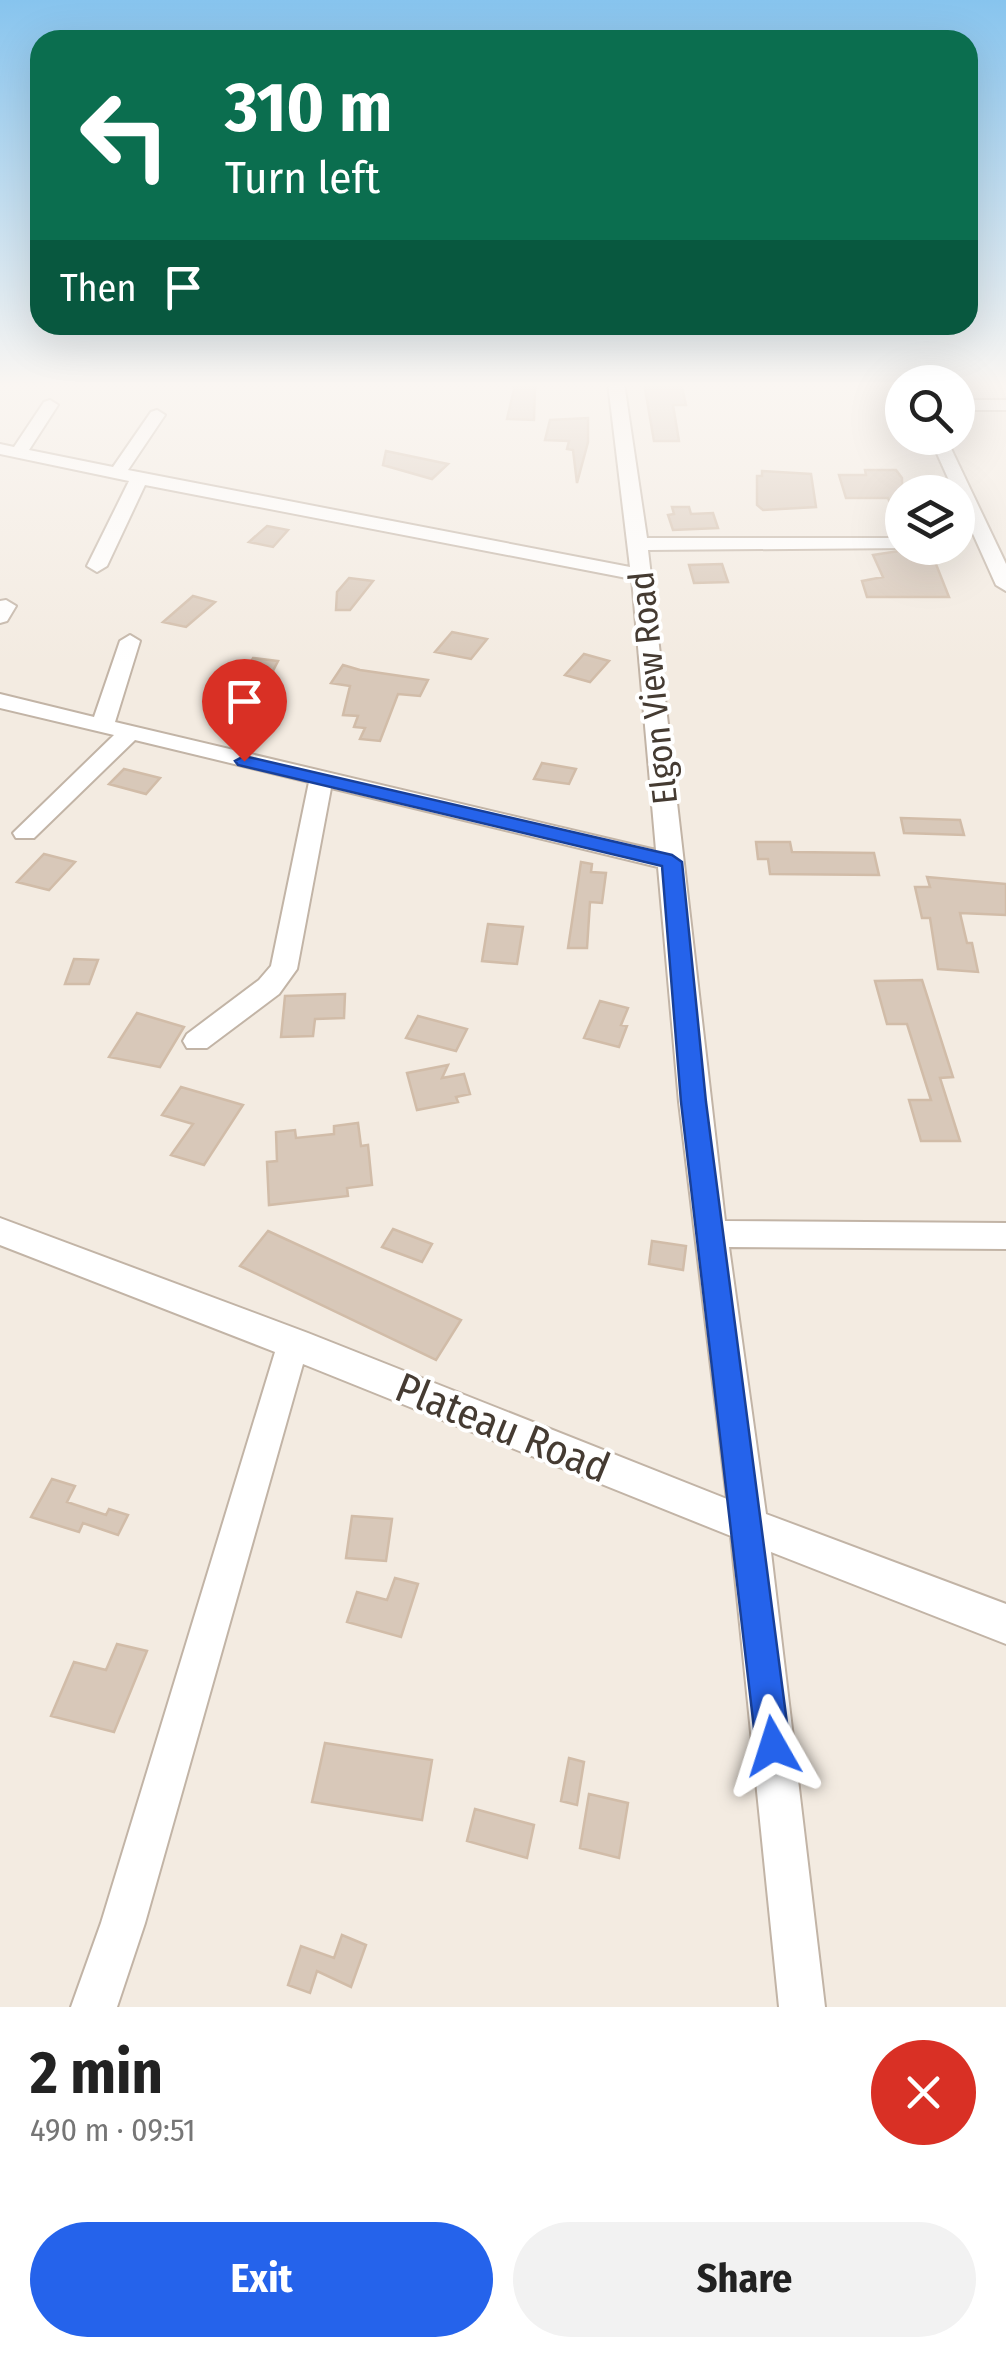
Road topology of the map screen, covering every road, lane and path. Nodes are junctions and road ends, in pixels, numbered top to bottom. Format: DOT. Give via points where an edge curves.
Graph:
graph roads {
  1 [pos="140,477"];
  2 [pos="628,477"];
  3 [pos="959,477"];
  4 [pos="996,544"];
  5 [pos="885,545"];
  6 [pos="638,559"];
  7 [pos="97,566"];
  8 [pos="1006,585"];
  9 [pos="130,642"];
  10 [pos="0,701"];
  11 [pos="102,726"];
  12 [pos="129,734"];
  13 [pos="321,780"];
  14 [pos="25,833"];
  15 [pos="672,862"];
  16 [pos="197,1042"];
  17 [pos="0,1232"];
  18 [pos="712,1234"];
  19 [pos="1006,1236"];
  20 [pos="296,1342"];
  21 [pos="749,1528"];
  22 [pos="1006,1624"];
  23 [pos="94,2007"];
  24 [pos="802,2007"];
  1 -- 6 [label="street"];
  1 -- 7 [label="street"];
  2 -- 6 [label="street, Elgon View Road"];
  3 -- 4 [label="street"];
  4 -- 8 [label="street"];
  5 -- 6 [label="street"];
  6 -- 15 [label="street, Elgon View Road"];
  9 -- 11 [label="street"];
  10 -- 11 [label="street"];
  11 -- 12 [label="street"];
  12 -- 13 [label="street"];
  12 -- 14 [label="street"];
  13 -- 15 [label="street"];
  13 -- 16 [label="street" via="284,969"];
  15 -- 18 [label="street, Elgon View Road"];
  17 -- 20 [label="street, Plateau Road"];
  18 -- 19 [label="street"];
  18 -- 21 [label="street, Elgon View Road"];
  20 -- 21 [label="street, Plateau Road"];
  20 -- 23 [label="street"];
  21 -- 22 [label="street, Plateau Road"];
  21 -- 24 [label="street, Elgon View Road"];
}
